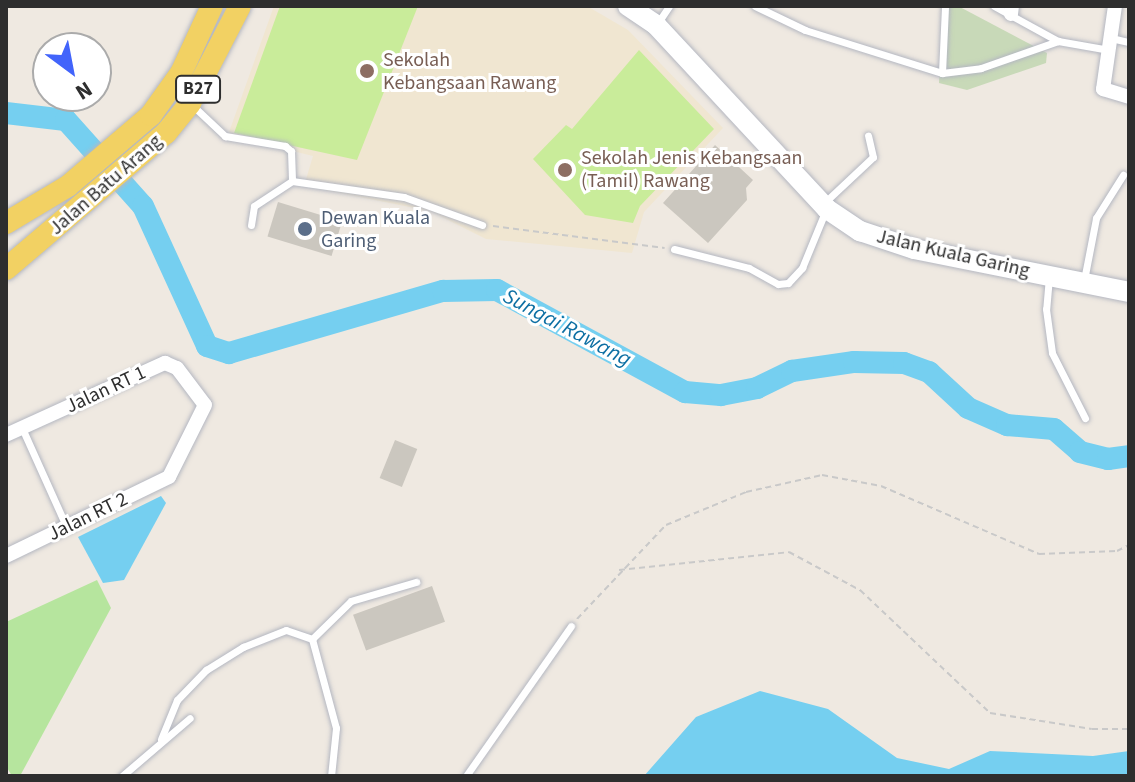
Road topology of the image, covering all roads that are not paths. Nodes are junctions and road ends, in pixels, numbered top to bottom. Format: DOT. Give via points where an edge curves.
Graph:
graph roads {
  1 [pos="212,6"];
  2 [pos="240,6"];
  3 [pos="669,6"];
  4 [pos="755,6"];
  5 [pos="945,6"];
  6 [pos="994,6"];
  7 [pos="1115,6"];
  8 [pos="1011,10"];
  9 [pos="644,13"];
  10 [pos="1058,41"];
  11 [pos="1129,42"];
  12 [pos="1110,44"];
  13 [pos="942,73"];
  14 [pos="1129,97"];
  15 [pos="190,103"];
  16 [pos="868,136"];
  17 [pos="1123,175"];
  18 [pos="292,181"];
  19 [pos="825,207"];
  20 [pos="6,223"];
  21 [pos="251,225"];
  22 [pos="482,225"];
  23 [pos="674,249"];
  24 [pos="6,269"];
  25 [pos="1049,277"];
  26 [pos="1083,283"];
  27 [pos="1129,292"];
  28 [pos="1085,418"];
  29 [pos="22,428"];
  30 [pos="6,435"];
  31 [pos="169,477"];
  32 [pos="67,528"];
  33 [pos="6,556"];
  34 [pos="416,582"];
  35 [pos="571,626"];
  36 [pos="312,639"];
  37 [pos="190,718"];
  38 [pos="161,739"];
  39 [pos="122,776"];
  40 [pos="331,776"];
  41 [pos="466,776"];
  1 -- 20 [label="main road, Jalan Batu Arang / B27" via="181,73 151,115 68,186"];
  2 -- 15 [label="main road, Jalan Batu Arang / B27"];
  3 -- 9 [label="lane"];
  4 -- 13 [label="lane" via="805,30"];
  5 -- 13 [label="lane"];
  6 -- 8 [label="lane"];
  7 -- 12 [label="street"];
  8 -- 10 [label="lane"];
  9 -- 19 [label="street, Jalan Kuala Garing"];
  10 -- 12 [label="lane"];
  10 -- 13 [label="lane" via="981,68"];
  11 -- 12 [label="lane"];
  12 -- 14 [label="street" via="1103,89"];
  15 -- 18 [label="lane" via="225,136 285,146 291,151"];
  15 -- 24 [label="main road, Jalan Batu Arang / B27" via="138,158"];
  16 -- 19 [label="lane" via="873,157"];
  17 -- 26 [label="lane" via="1096,218"];
  18 -- 21 [label="lane" via="254,206"];
  18 -- 22 [label="lane" via="404,197"];
  19 -- 23 [label="lane" via="802,268 788,283"];
  19 -- 25 [label="street, Jalan Kuala Garing" via="884,241"];
  25 -- 26 [label="street, Jalan Kuala Garing"];
  25 -- 28 [label="lane" via="1046,309 1052,353"];
  26 -- 27 [label="street, Jalan Kuala Garing"];
  29 -- 30 [label="street, Jalan RT 1"];
  29 -- 31 [label="street, Jalan RT 1" via="165,363 177,368 205,405"];
  29 -- 32 [label="lane"];
  31 -- 32 [label="street, Jalan RT 2"];
  32 -- 33 [label="street, Jalan RT 2"];
  34 -- 36 [label="lane" via="351,601"];
  35 -- 41 [label="lane"];
  36 -- 38 [label="lane" via="286,630 243,647 206,670 177,700"];
  36 -- 40 [label="lane" via="336,728"];
  37 -- 38 [label="lane"];
  38 -- 39 [label="lane"];
}
